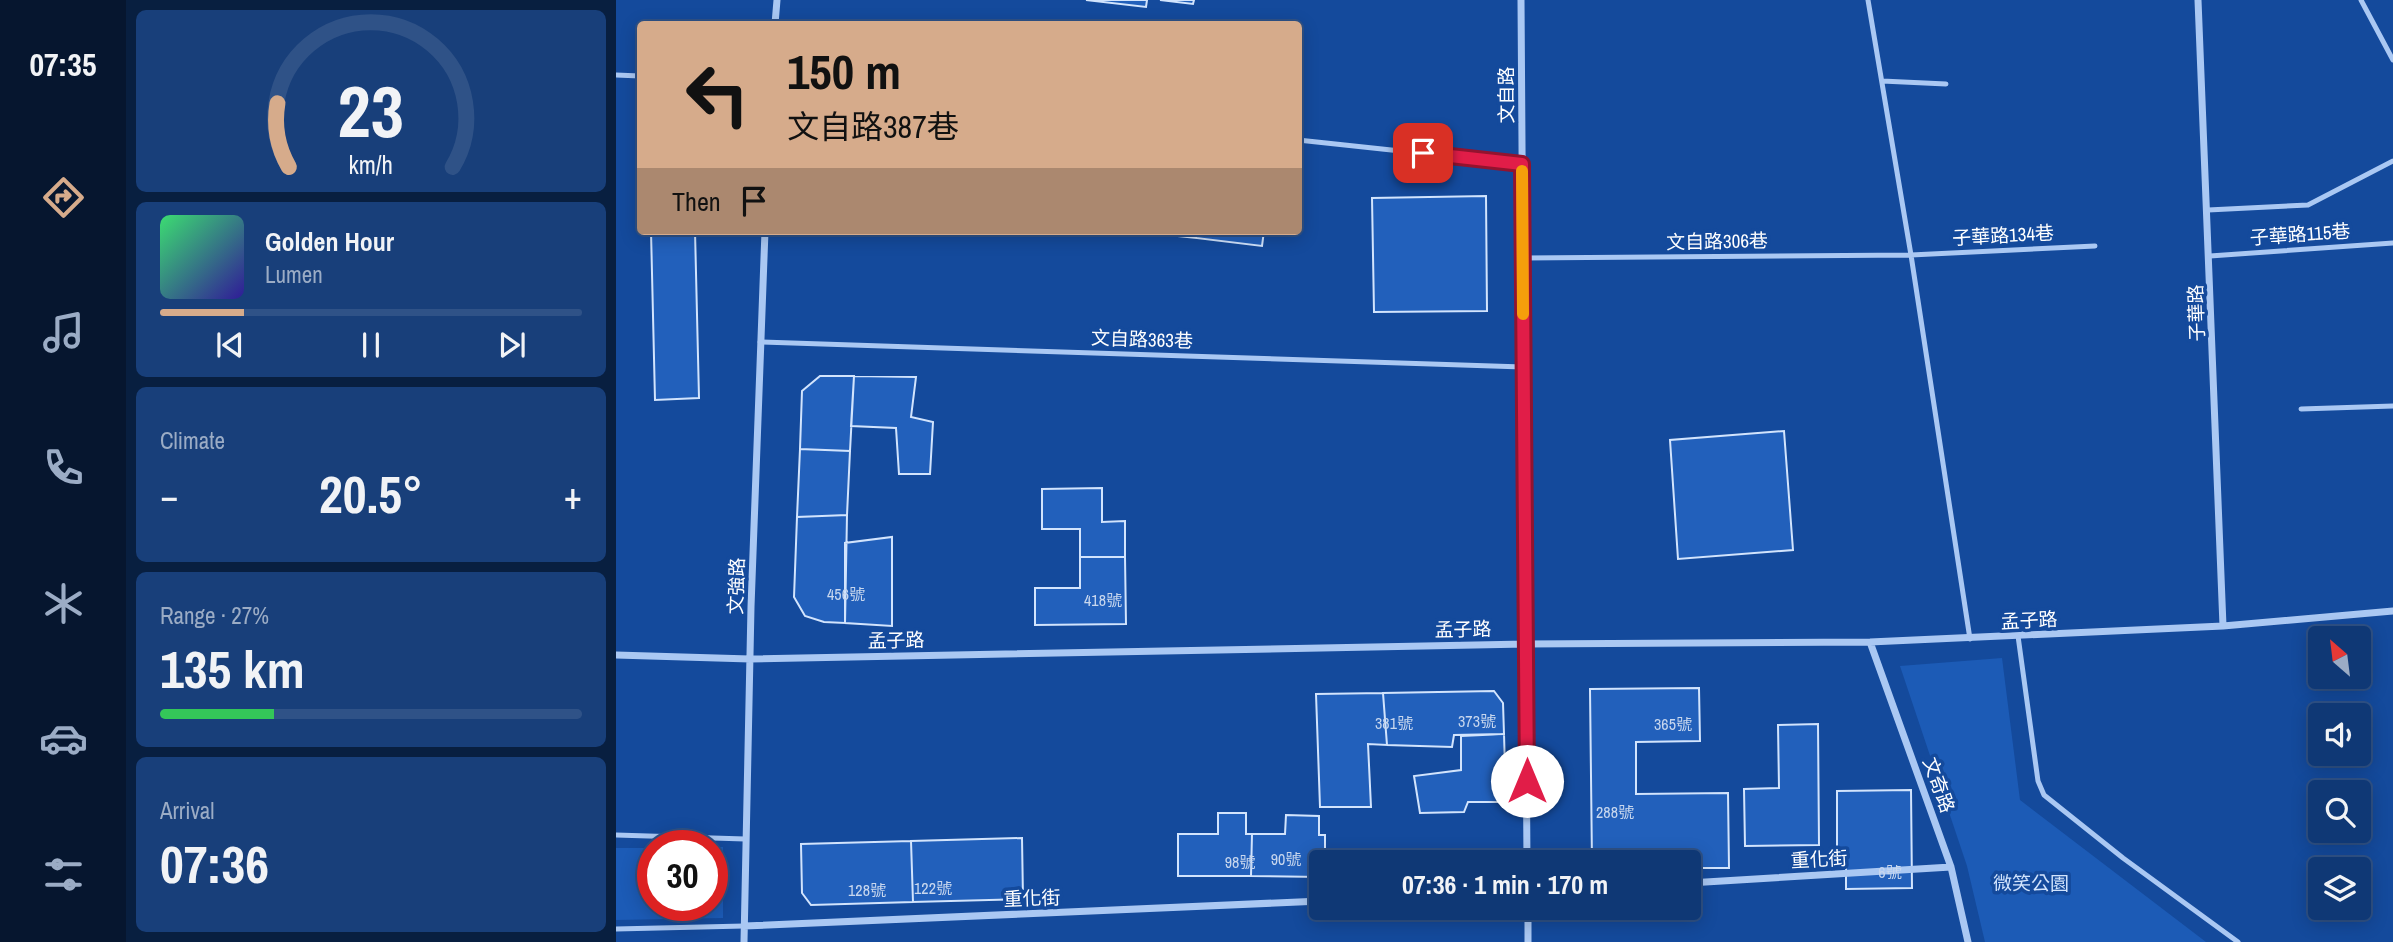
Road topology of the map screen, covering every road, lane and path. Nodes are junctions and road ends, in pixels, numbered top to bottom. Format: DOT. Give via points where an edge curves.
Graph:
graph roads {
  1 [pos="776,0"];
  2 [pos="1521,0"];
  3 [pos="1868,0"];
  4 [pos="2198,0"];
  5 [pos="2361,0"];
  6 [pos="775,21"];
  7 [pos="2393,60"];
  8 [pos="616,75"];
  9 [pos="637,76"];
  10 [pos="1882,82"];
  11 [pos="1946,84"];
  12 [pos="1302,140"];
  13 [pos="2393,161"];
  14 [pos="1522,164"];
  15 [pos="2208,209"];
  16 [pos="765,235"];
  17 [pos="2393,243"];
  18 [pos="2095,246"];
  19 [pos="1911,255"];
  20 [pos="2210,256"];
  21 [pos="1523,258"];
  22 [pos="760,342"];
  23 [pos="1523,367"];
  24 [pos="2393,406"];
  25 [pos="2301,409"];
  26 [pos="2393,611"];
  27 [pos="2223,626"];
  28 [pos="2018,636"];
  29 [pos="1970,639"];
  30 [pos="1870,642"];
  31 [pos="1526,644"];
  32 [pos="616,655"];
  33 [pos="750,659"];
  34 [pos="616,835"];
  35 [pos="745,839"];
  36 [pos="1527,850"];
  37 [pos="1951,867"];
  38 [pos="1701,882"];
  39 [pos="1309,902"];
  40 [pos="1528,920"];
  41 [pos="744,926"];
  42 [pos="616,929"];
  43 [pos="744,942"];
  44 [pos="1528,942"];
  45 [pos="1968,942"];
  46 [pos="2238,942"];
  1 -- 6 [label="street"];
  2 -- 14 [label="street, 文自路"];
  3 -- 10 [label="lane"];
  4 -- 15 [label="street, 子華路"];
  5 -- 7 [label="lane"];
  8 -- 9 [label="lane"];
  10 -- 11 [label="lane"];
  10 -- 19 [label="lane"];
  12 -- 14 [label="lane"];
  13 -- 15 [label="lane" via="2308,205"];
  14 -- 21 [label="street, 文自路"];
  15 -- 20 [label="street, 子華路"];
  16 -- 22 [label="street, 文強路"];
  17 -- 20 [label="lane, 子華路115巷"];
  18 -- 19 [label="lane, 子華路134巷"];
  19 -- 21 [label="lane, 文自路306巷"];
  19 -- 29 [label="lane"];
  20 -- 27 [label="street, 子華路"];
  21 -- 23 [label="street, 文自路"];
  22 -- 23 [label="lane, 文自路363巷"];
  22 -- 33 [label="street, 文強路"];
  23 -- 31 [label="street, 文自路"];
  24 -- 25 [label="lane"];
  26 -- 27 [label="street, 孟子路"];
  27 -- 28 [label="street, 孟子路"];
  28 -- 29 [label="street, 孟子路"];
  28 -- 46 [label="lane" via="2038,781 2044,795"];
  29 -- 30 [label="street, 孟子路"];
  30 -- 31 [label="street, 孟子路"];
  30 -- 37 [label="street, 文奇路"];
  31 -- 33 [label="street, 孟子路"];
  31 -- 36 [label="street, 文自路"];
  32 -- 33 [label="street, 孟子路"];
  33 -- 35 [label="street, 文強路"];
  34 -- 35 [label="lane"];
  35 -- 41 [label="street, 文強路"];
  37 -- 38 [label="street, 重化街"];
  37 -- 45 [label="street, 文奇路"];
  39 -- 41 [label="street, 重化街"];
  40 -- 44 [label="street"];
  41 -- 42 [label="lane"];
  41 -- 43 [label="street, 文強路"];
}
